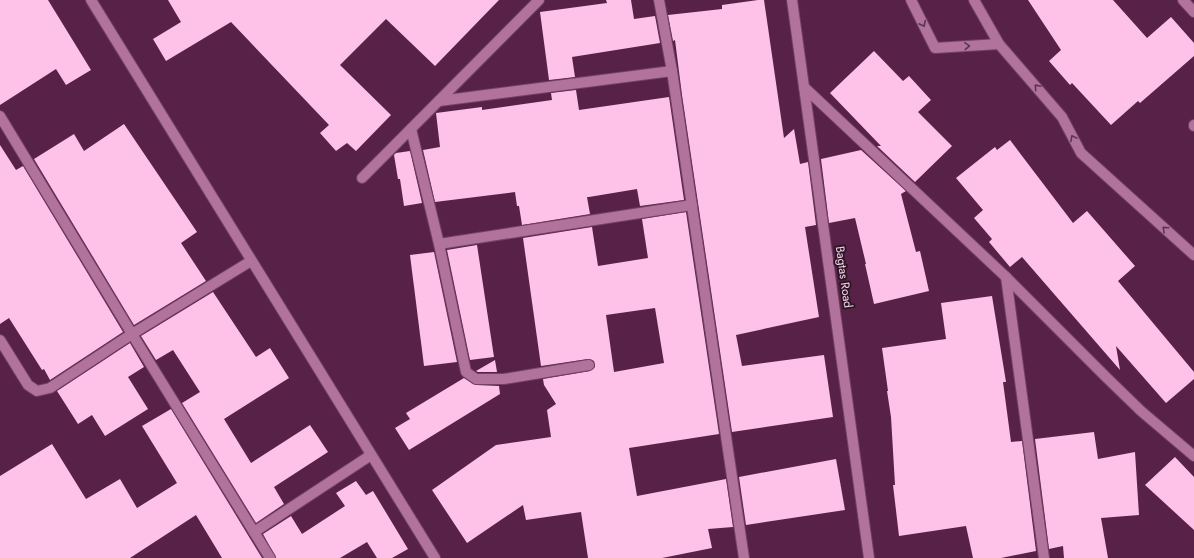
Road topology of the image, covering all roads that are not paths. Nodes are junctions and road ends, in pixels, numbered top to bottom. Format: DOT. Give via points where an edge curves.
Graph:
graph roads {
  1 [pos="91,0"];
  2 [pos="539,0"];
  3 [pos="659,0"];
  4 [pos="792,0"];
  5 [pos="912,0"];
  6 [pos="974,0"];
  7 [pos="1183,0"];
  8 [pos="1194,12"];
  9 [pos="999,44"];
  10 [pos="672,71"];
  11 [pos="804,87"];
  12 [pos="439,101"];
  13 [pos="0,116"];
  14 [pos="411,129"];
  15 [pos="362,178"];
  16 [pos="692,205"];
  17 [pos="439,244"];
  18 [pos="1194,255"];
  19 [pos="251,261"];
  20 [pos="1006,276"];
  21 [pos="132,334"];
  22 [pos="0,340"];
  23 [pos="589,365"];
  24 [pos="371,455"];
  25 [pos="1194,456"];
  26 [pos="254,532"];
  27 [pos="270,558"];
  28 [pos="435,558"];
  29 [pos="744,558"];
  30 [pos="869,558"];
  31 [pos="1044,558"];
  1 -- 19 [label="street"];
  2 -- 12 [label="street"];
  3 -- 10 [label="street"];
  4 -- 11 [label="street, Bagtas Road"];
  5 -- 9 [label="street, one-way" via="935,48"];
  6 -- 9 [label="street"];
  7 -- 8 [label="street"];
  18 -- 9 [label="street, one-way" via="1081,153 1062,117"];
  10 -- 12 [label="street"];
  10 -- 16 [label="street"];
  11 -- 20 [label="street"];
  11 -- 30 [label="street, Bagtas Road"];
  12 -- 14 [label="street"];
  13 -- 21 [label="street"];
  14 -- 15 [label="street"];
  14 -- 17 [label="street"];
  16 -- 17 [label="street"];
  16 -- 29 [label="street"];
  17 -- 23 [label="street" via="466,372 476,380 504,379"];
  19 -- 21 [label="street"];
  19 -- 24 [label="street"];
  20 -- 25 [label="street" via="1141,411"];
  20 -- 31 [label="street"];
  21 -- 22 [label="street" via="50,388 38,391 28,385"];
  21 -- 26 [label="street"];
  24 -- 26 [label="street"];
  24 -- 28 [label="street"];
  26 -- 27 [label="street"];
}
